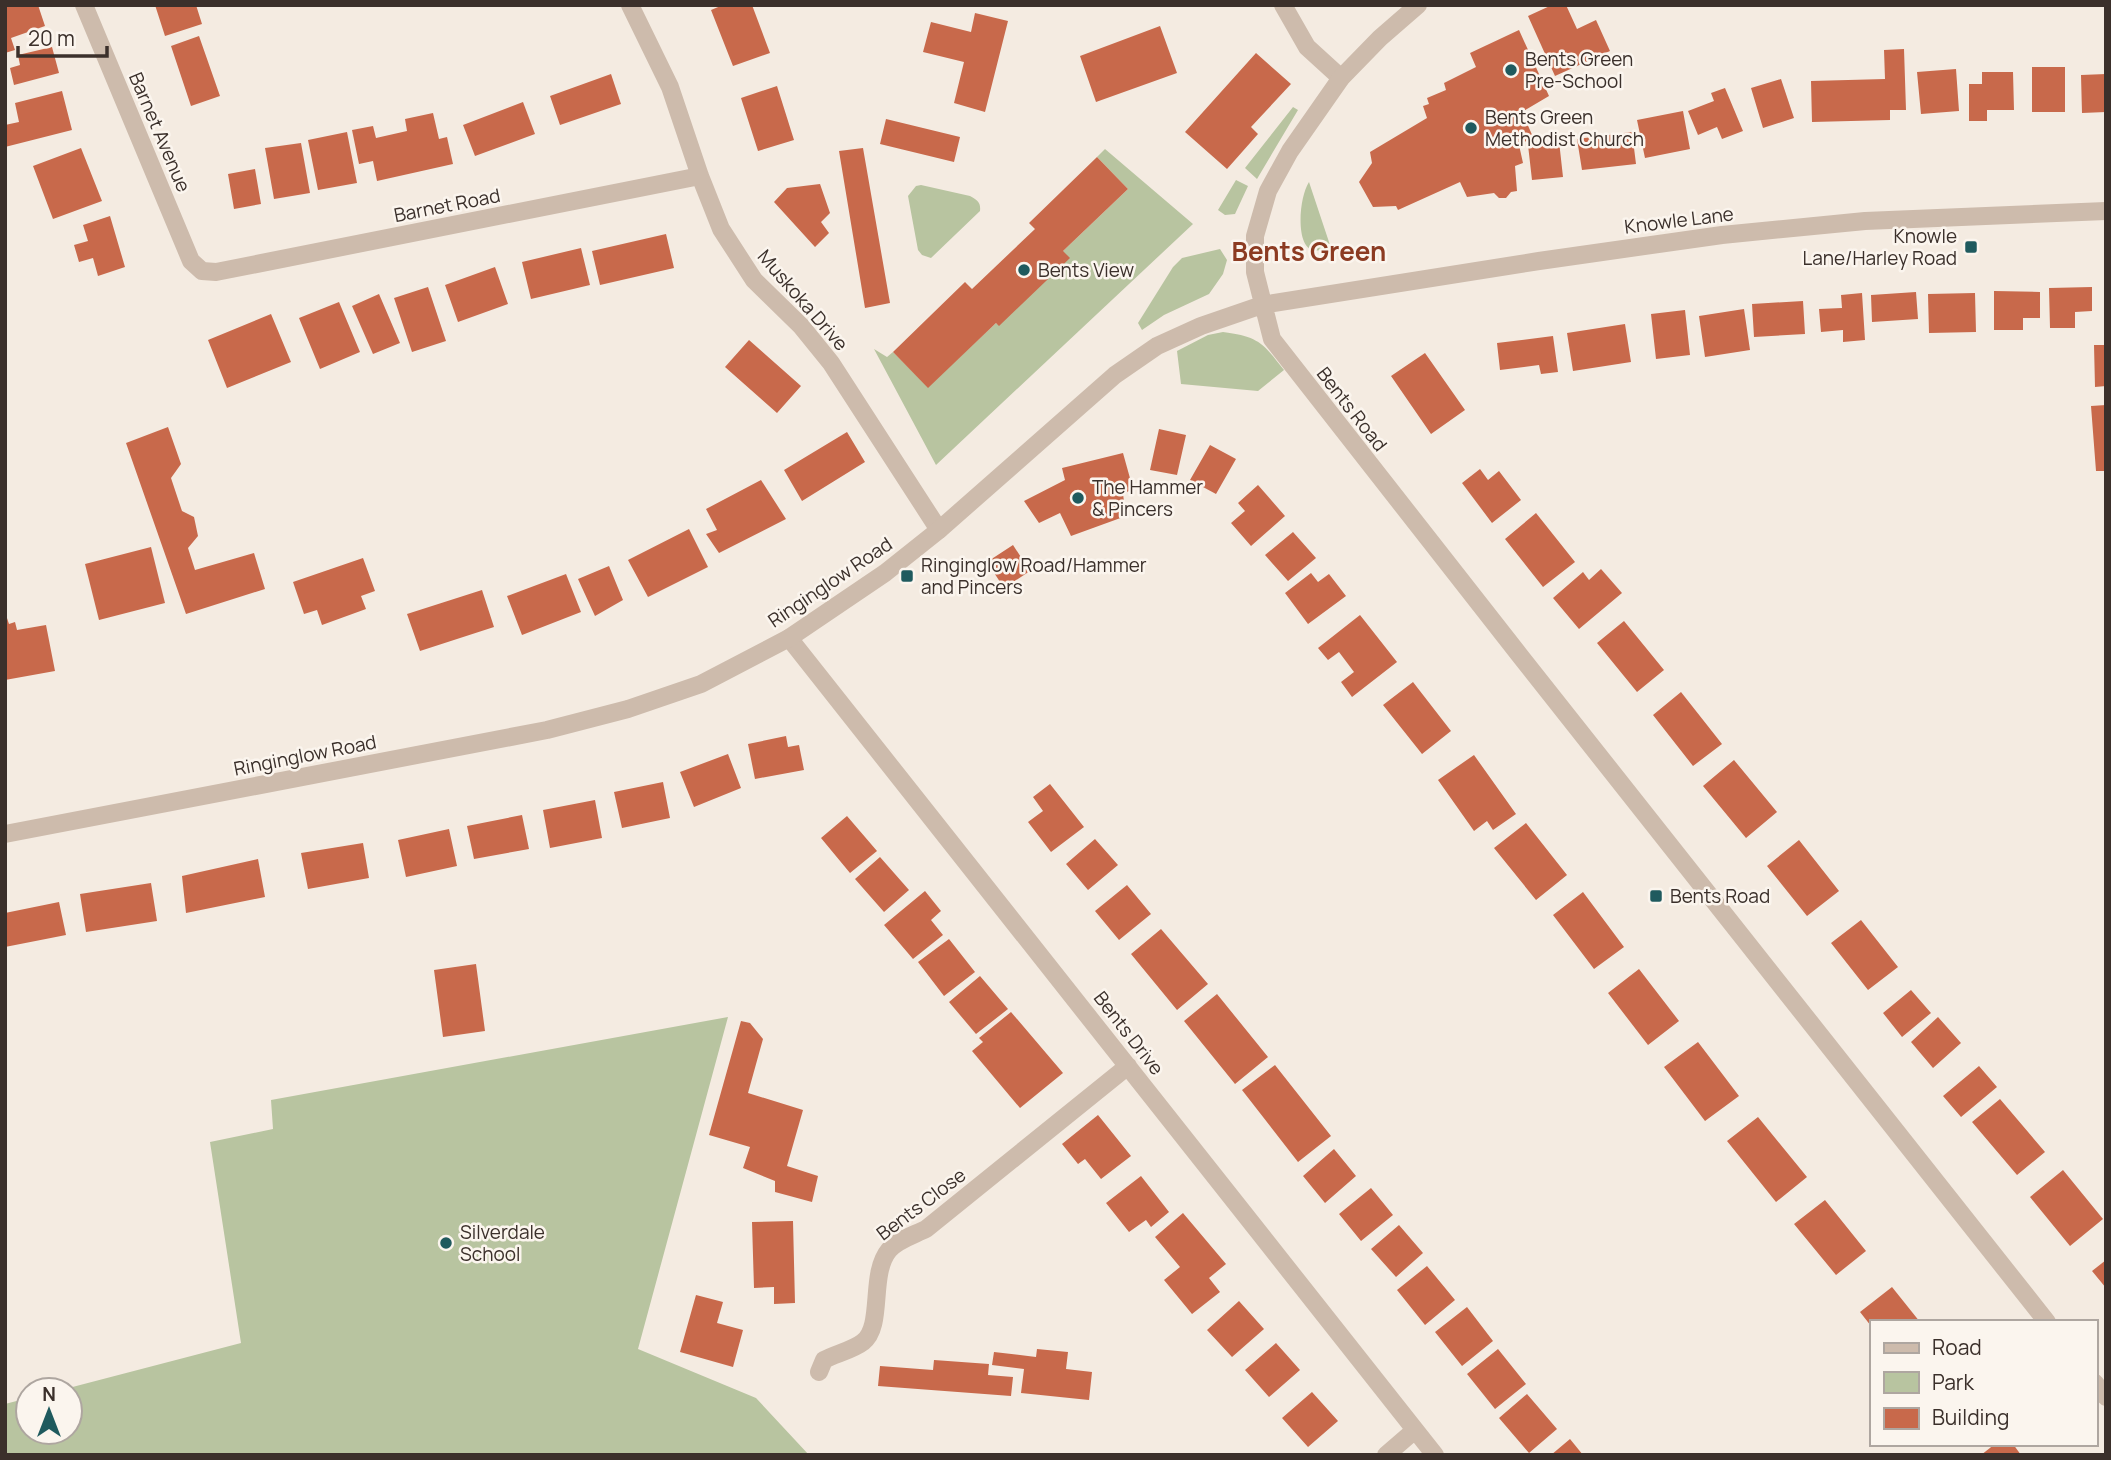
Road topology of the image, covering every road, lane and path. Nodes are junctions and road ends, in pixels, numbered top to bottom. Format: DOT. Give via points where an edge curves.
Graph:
graph roads {
  1 [pos="84,5"];
  2 [pos="630,5"];
  3 [pos="1283,5"];
  4 [pos="1418,5"];
  5 [pos="1341,78"];
  6 [pos="700,176"];
  7 [pos="2106,211"];
  8 [pos="202,271"];
  9 [pos="1262,305"];
  10 [pos="939,530"];
  11 [pos="789,638"];
  12 [pos="5,834"];
  13 [pos="1128,1066"];
  14 [pos="2045,1320"];
  15 [pos="819,1372"];
  16 [pos="1415,1430"];
  17 [pos="1386,1455"];
  18 [pos="1435,1455"];
  1 -- 8 [label="street, Barnet Avenue" via="191,261"];
  2 -- 6 [label="street, Muskoka Drive" via="670,87"];
  3 -- 5 [label="street" via="1307,47"];
  4 -- 5 [label="street"];
  5 -- 9 [label="street" via="1268,191 1255,236 1255,272"];
  6 -- 8 [label="street, Barnet Road" via="216,272"];
  6 -- 10 [label="street, Muskoka Drive" via="721,229 754,280 831,363"];
  7 -- 9 [label="street, Knowle Lane" via="1865,221 1722,235"];
  9 -- 10 [label="street, Ringinglow Road" via="1157,346"];
  9 -- 14 [label="street, Bents Road" via="1272,339 1295,370"];
  10 -- 11 [label="street, Ringinglow Road"];
  11 -- 12 [label="street, Ringinglow Road" via="701,684 547,730"];
  11 -- 13 [label="street, Bents Drive"];
  13 -- 15 [label="street, Bents Close" via="926,1229 890,1249 877,1280 872,1330 863,1342 824,1360"];
  13 -- 16 [label="street, Bents Drive"];
  16 -- 17 [label="street"];
  16 -- 18 [label="street, Bents Drive"];
}
